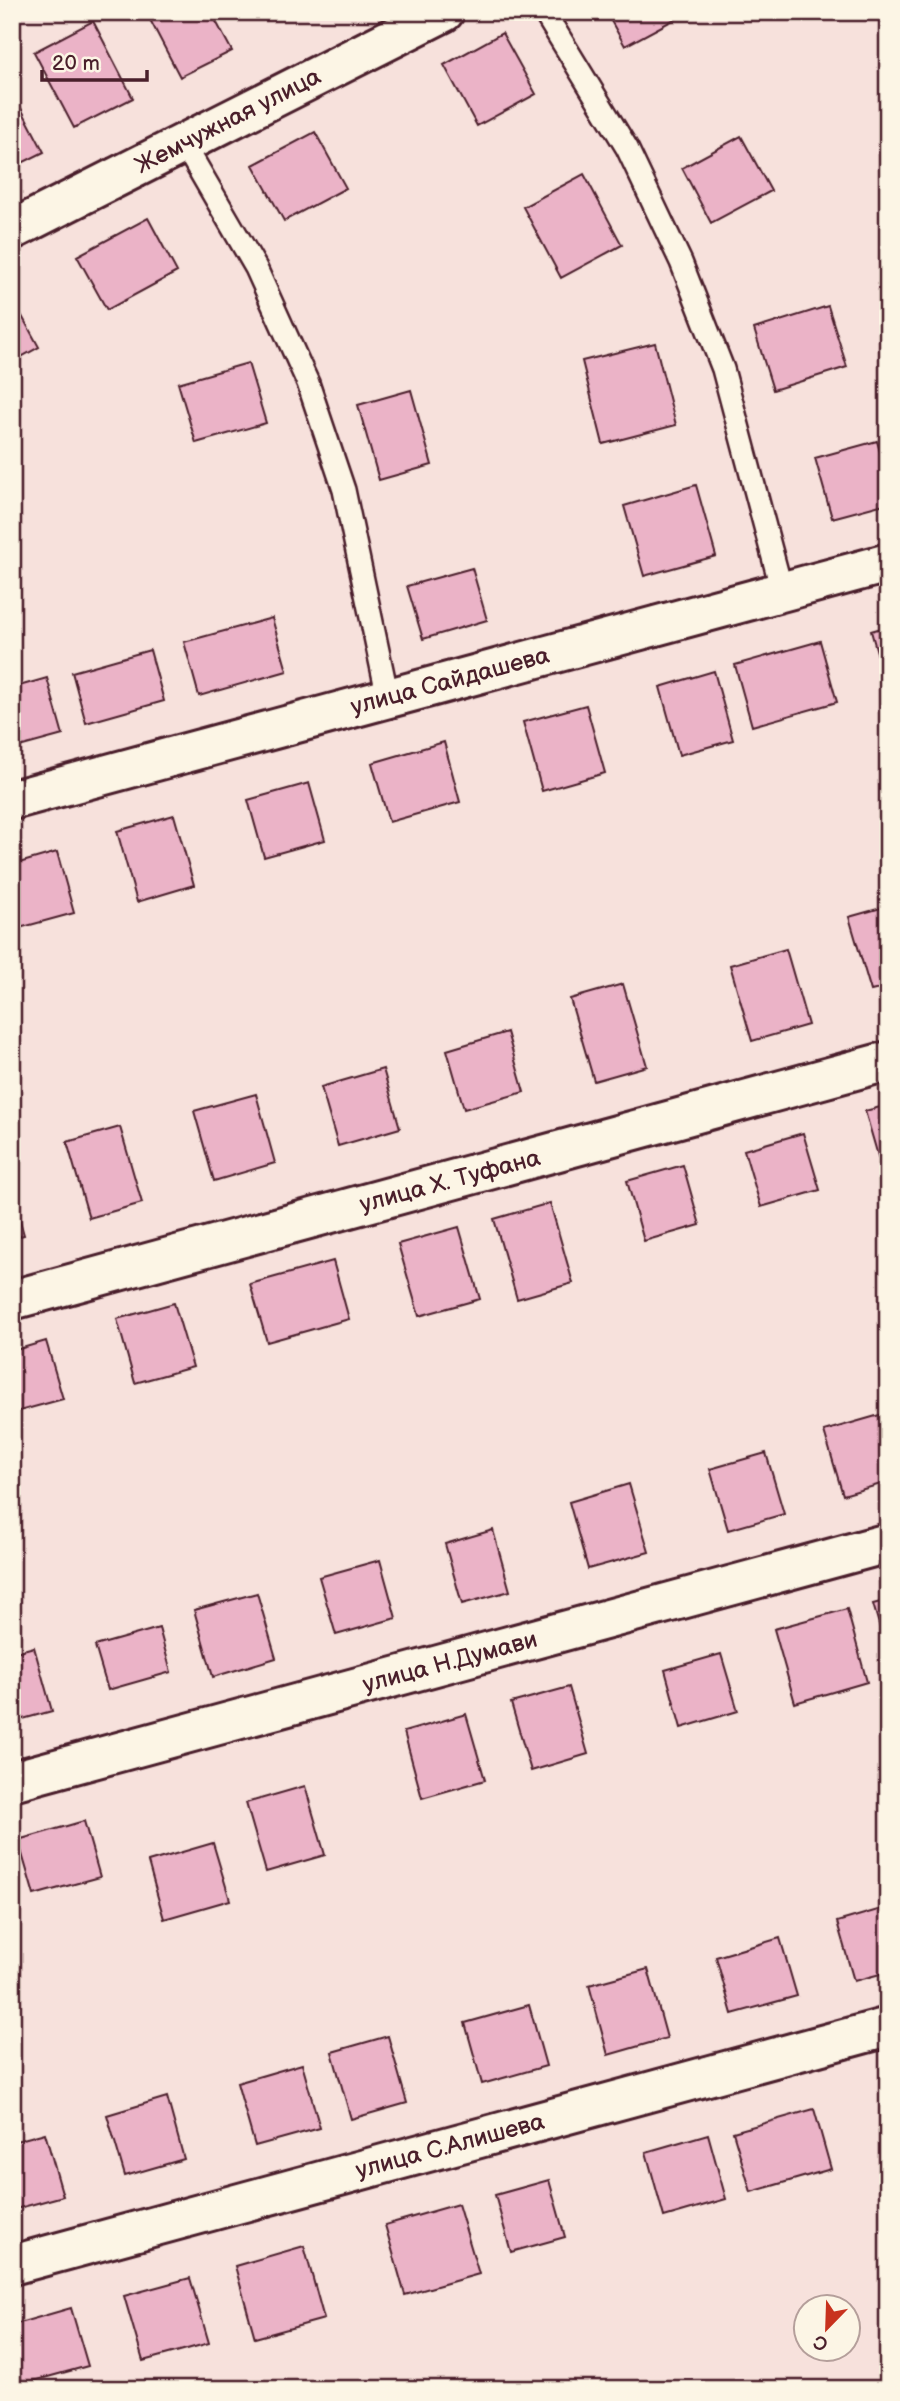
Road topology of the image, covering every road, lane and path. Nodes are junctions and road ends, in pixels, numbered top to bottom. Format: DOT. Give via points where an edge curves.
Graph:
graph roads {
  1 [pos="444,12"];
  2 [pos="544,12"];
  3 [pos="184,144"];
  4 [pos="12,230"];
  5 [pos="888,563"];
  6 [pos="782,591"];
  7 [pos="388,698"];
  8 [pos="12,800"];
  9 [pos="888,1061"];
  10 [pos="12,1300"];
  11 [pos="888,1543"];
  12 [pos="12,1781"];
  13 [pos="888,2027"];
  14 [pos="12,2265"];
  1 -- 3 [label="street, Жемчужная улица"];
  2 -- 6 [label="lane" via="627,148 681,262 723,369"];
  3 -- 4 [label="street, Жемчужная улица"];
  3 -- 7 [label="lane" via="256,268 308,383 344,490"];
  5 -- 6 [label="street, улица Сайдашева"];
  6 -- 7 [label="street, улица Сайдашева"];
  7 -- 8 [label="street, улица Сайдашева"];
  9 -- 10 [label="street, улица Х. Туфана"];
  11 -- 12 [label="street, улица Н.Думави"];
  13 -- 14 [label="street, улица С.Алишева"];
}
